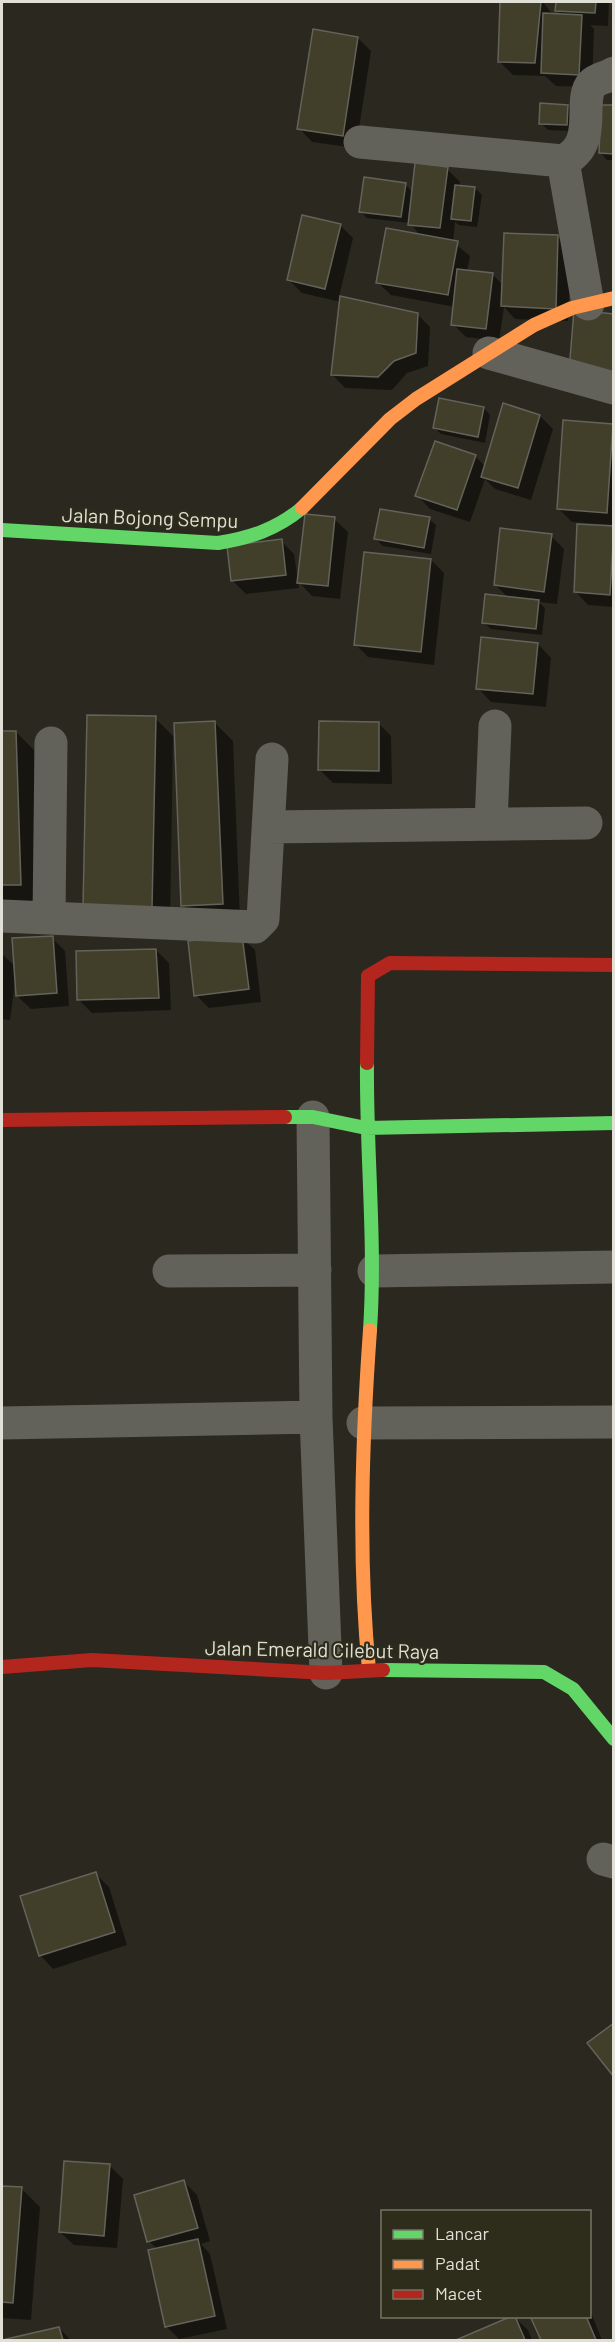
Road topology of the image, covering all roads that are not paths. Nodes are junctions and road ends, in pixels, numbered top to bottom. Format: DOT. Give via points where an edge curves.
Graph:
graph roads {
  1 [pos="614,73"];
  2 [pos="360,142"];
  3 [pos="563,161"];
  4 [pos="601,301"];
  5 [pos="489,352"];
  6 [pos="614,388"];
  7 [pos="2,530"];
  8 [pos="495,726"];
  9 [pos="51,742"];
  10 [pos="272,759"];
  11 [pos="586,823"];
  12 [pos="491,824"];
  13 [pos="268,827"];
  14 [pos="2,916"];
  15 [pos="49,918"];
  16 [pos="614,965"];
  17 [pos="313,1117"];
  18 [pos="2,1120"];
  19 [pos="614,1123"];
  20 [pos="366,1128"];
  21 [pos="614,1267"];
  22 [pos="315,1270"];
  23 [pos="169,1271"];
  24 [pos="374,1271"];
  25 [pos="316,1417"];
  26 [pos="614,1422"];
  27 [pos="2,1423"];
  28 [pos="363,1423"];
  29 [pos="2,1667"];
  30 [pos="369,1670"];
  31 [pos="326,1672"];
  32 [pos="614,1739"];
  1 -- 3 [label="street" via="590,87 586,133"];
  2 -- 3 [label="street"];
  3 -- 4 [label="street"];
  4 -- 5 [label="street, Jalan Bojong Sempu" via="531,326"];
  5 -- 6 [label="street"];
  5 -- 7 [label="street, Jalan Bojong Sempu" via="405,407 310,502 260,536 218,543"];
  8 -- 12 [label="street"];
  9 -- 15 [label="street"];
  10 -- 13 [label="street"];
  11 -- 12 [label="street"];
  12 -- 13 [label="street"];
  13 -- 15 [label="street" via="263,919 255,927"];
  14 -- 15 [label="street"];
  16 -- 20 [label="street" via="390,963 368,976"];
  17 -- 18 [label="street"];
  17 -- 20 [label="street"];
  17 -- 22 [label="street"];
  19 -- 20 [label="street"];
  20 -- 24 [label="street"];
  21 -- 24 [label="street"];
  22 -- 23 [label="street"];
  22 -- 25 [label="street"];
  24 -- 28 [label="street"];
  25 -- 27 [label="street"];
  25 -- 31 [label="street"];
  26 -- 28 [label="street"];
  28 -- 30 [label="street" via="365,1629"];
  29 -- 31 [label="street, Jalan Emerald Cilebut Raya" via="92,1660"];
  30 -- 31 [label="street, Jalan Emerald Cilebut Raya"];
  30 -- 32 [label="street, Jalan Emerald Cilebut Raya" via="544,1672 573,1689"];
}
